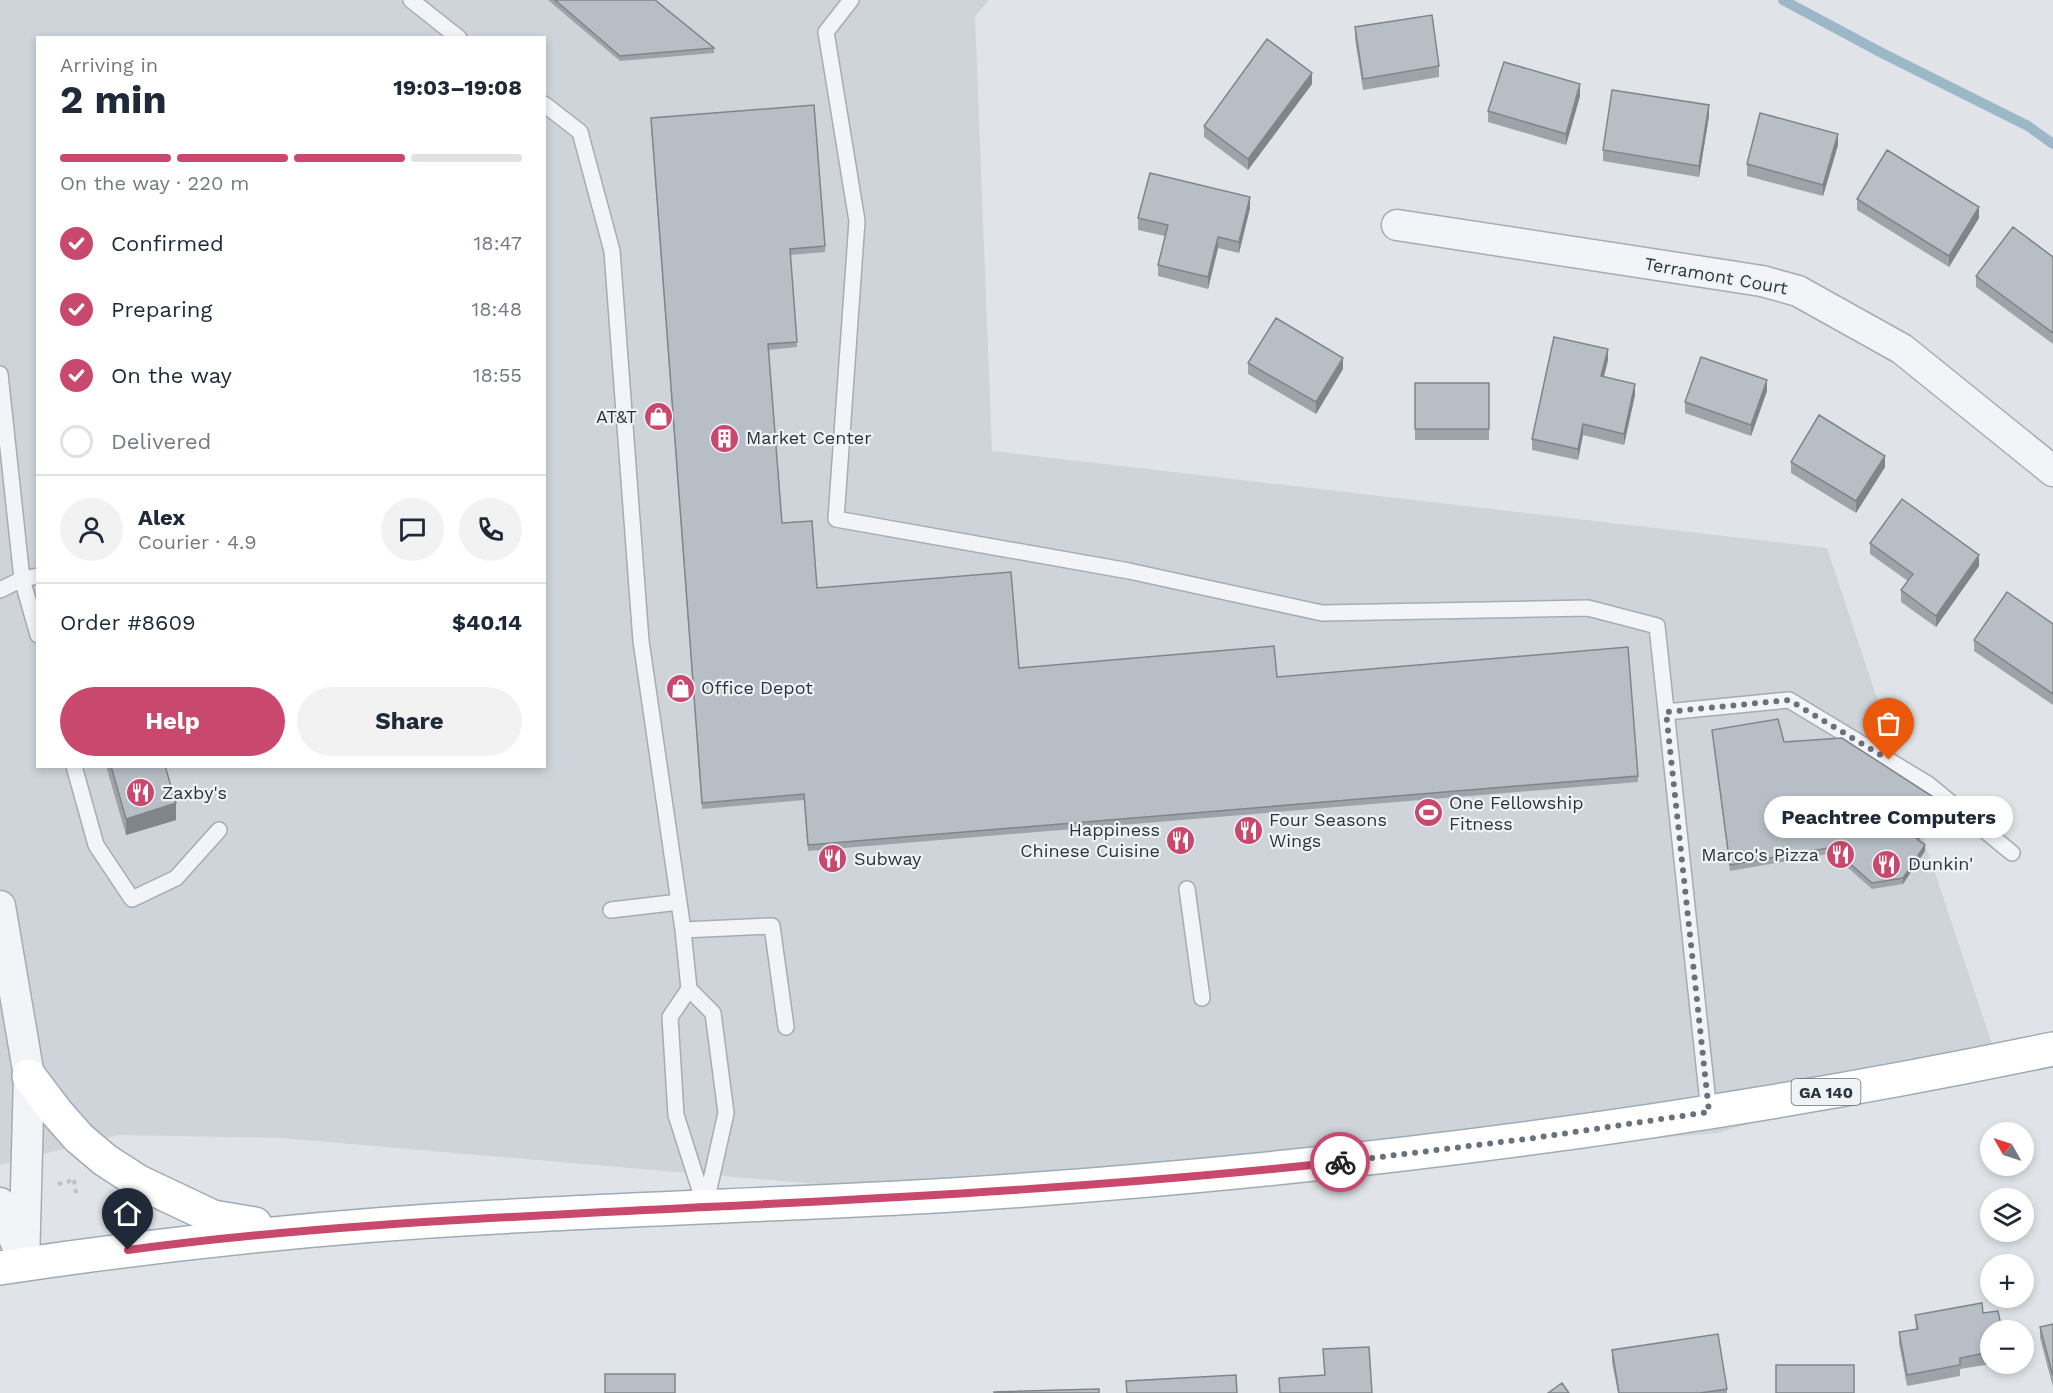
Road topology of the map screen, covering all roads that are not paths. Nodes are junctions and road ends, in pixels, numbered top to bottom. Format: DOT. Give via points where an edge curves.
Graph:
graph roads {
  1 [pos="411,0"];
  2 [pos="851,0"];
  3 [pos="456,36"];
  4 [pos="546,106"];
  5 [pos="1396,225"];
  6 [pos="0,374"];
  7 [pos="2053,471"];
  8 [pos="36,576"];
  9 [pos="0,577"];
  10 [pos="22,579"];
  11 [pos="0,590"];
  12 [pos="36,628"];
  13 [pos="1666,712"];
  14 [pos="75,768"];
  15 [pos="219,830"];
  16 [pos="2012,853"];
  17 [pos="1187,889"];
  18 [pos="679,902"];
  19 [pos="0,906"];
  20 [pos="611,910"];
  21 [pos="683,930"];
  22 [pos="689,989"];
  23 [pos="1202,998"];
  24 [pos="786,1027"];
  25 [pos="2053,1049"];
  26 [pos="28,1076"];
  27 [pos="1709,1112"];
  28 [pos="0,1203"];
  29 [pos="705,1207"];
  30 [pos="299,1231"];
  31 [pos="12,1266"];
  1 -- 3 [label="lane"];
  2 -- 13 [label="lane" via="826,32 857,221 837,519 1129,571 1322,613 1588,608 1657,626"];
  4 -- 18 [label="lane" via="580,132 612,251 641,642"];
  5 -- 7 [label="street, Terramont Court" via="1762,281 1798,291 1902,349"];
  6 -- 10 [label="lane"];
  8 -- 10 [label="lane"];
  9 -- 10 [label="lane"];
  10 -- 11 [label="lane"];
  10 -- 12 [label="lane"];
  13 -- 16 [label="lane" via="1789,700 1929,784"];
  13 -- 27 [label="lane"];
  14 -- 15 [label="lane" via="96,845 132,899 176,878"];
  17 -- 23 [label="lane"];
  18 -- 20 [label="lane"];
  18 -- 21 [label="lane"];
  19 -- 26 [label="street"];
  21 -- 22 [label="lane"];
  21 -- 24 [label="lane" via="772,926"];
  22 -- 29 [label="lane" via="670,1017 676,1115"];
  22 -- 29 [label="lane" via="713,1012 726,1113"];
  25 -- 27 [label="main road, GA 140"];
  26 -- 30 [label="main road" via="79,1138 139,1182 213,1217"];
  26 -- 31 [label="street"];
  27 -- 29 [label="main road, GA 140" via="1470,1147 1197,1176"];
  28 -- 31 [label="street"];
  29 -- 30 [label="main road, GA 140"];
  30 -- 31 [label="main road, GA 140"];
}
